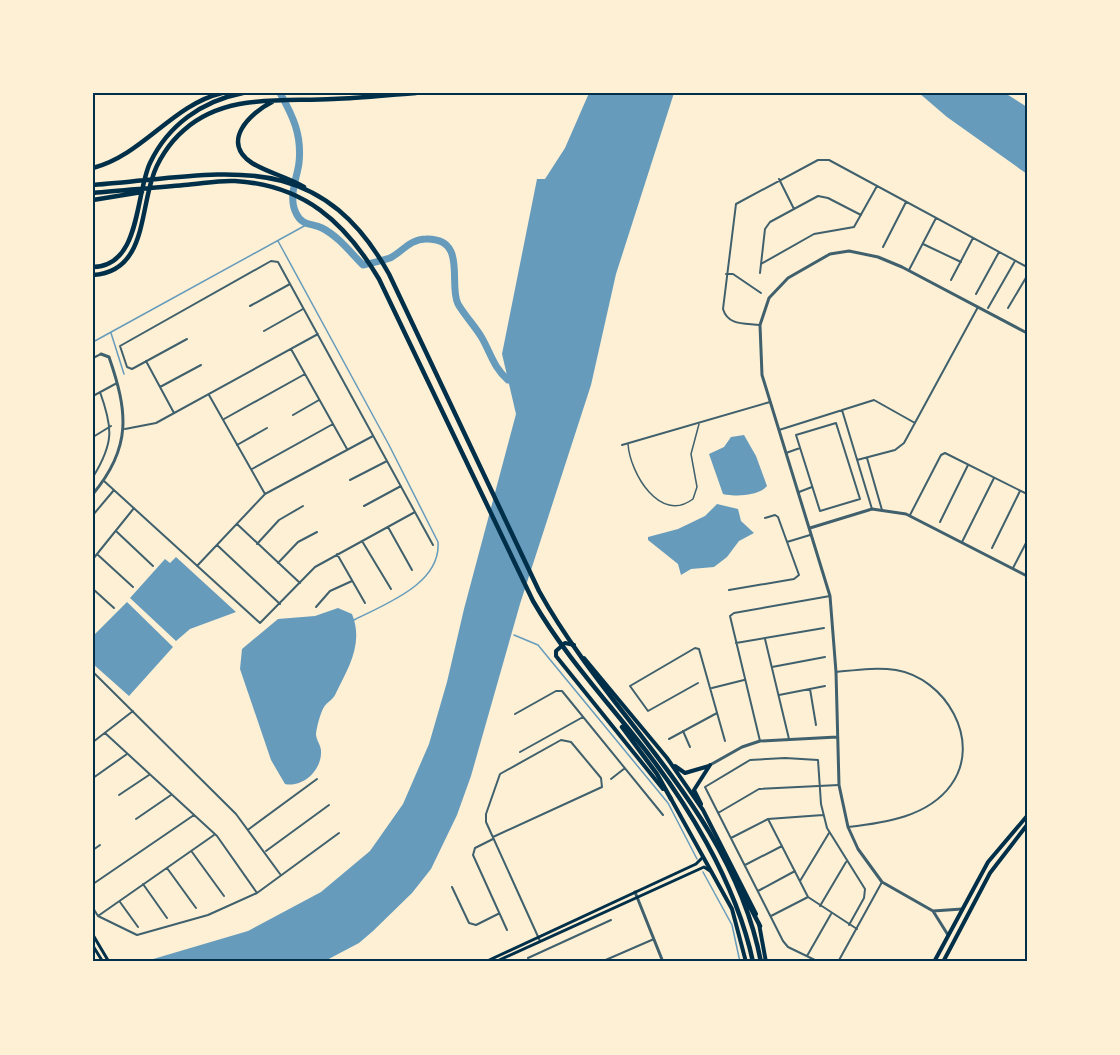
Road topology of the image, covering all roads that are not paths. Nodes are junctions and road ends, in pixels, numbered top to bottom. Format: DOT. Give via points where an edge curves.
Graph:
graph roads {
  1 [pos="222,93"];
  2 [pos="243,93"];
  3 [pos="416,93"];
  4 [pos="276,100"];
  5 [pos="93,168"];
  6 [pos="273,176"];
  7 [pos="779,180"];
  8 [pos="93,185"];
  9 [pos="190,185"];
  10 [pos="877,186"];
  11 [pos="93,193"];
  12 [pos="93,200"];
  13 [pos="906,202"];
  14 [pos="794,209"];
  15 [pos="861,215"];
  16 [pos="936,218"];
  17 [pos="973,238"];
  18 [pos="922,244"];
  19 [pos="883,247"];
  20 [pos="999,252"];
  21 [pos="1015,261"];
  22 [pos="961,262"];
  23 [pos="761,264"];
  24 [pos="93,267"];
  25 [pos="1027,267"];
  26 [pos="909,270"];
  27 [pos="726,273"];
  28 [pos="760,273"];
  29 [pos="93,275"];
  30 [pos="1027,276"];
  31 [pos="951,280"];
  32 [pos="290,284"];
  33 [pos="761,292"];
  34 [pos="976,294"];
  35 [pos="250,306"];
  36 [pos="978,307"];
  37 [pos="988,308"];
  38 [pos="1008,308"];
  39 [pos="304,309"];
  40 [pos="760,325"];
  41 [pos="264,331"];
  42 [pos="1027,333"];
  43 [pos="318,334"];
  44 [pos="188,339"];
  45 [pos="291,349"];
  46 [pos="101,354"];
  47 [pos="93,358"];
  48 [pos="146,362"];
  49 [pos="201,365"];
  50 [pos="305,374"];
  51 [pos="118,383"];
  52 [pos="160,387"];
  53 [pos="100,392"];
  54 [pos="209,394"];
  55 [pos="93,396"];
  56 [pos="320,400"];
  57 [pos="770,402"];
  58 [pos="842,410"];
  59 [pos="174,413"];
  60 [pos="292,415"];
  61 [pos="223,420"];
  62 [pos="700,423"];
  63 [pos="915,423"];
  64 [pos="333,424"];
  65 [pos="111,426"];
  66 [pos="267,428"];
  67 [pos="125,429"];
  68 [pos="779,430"];
  69 [pos="849,434"];
  70 [pos="374,436"];
  71 [pos="93,437"];
  72 [pos="840,437"];
  73 [pos="628,444"];
  74 [pos="237,445"];
  75 [pos="622,446"];
  76 [pos="800,448"];
  77 [pos="347,450"];
  78 [pos="786,453"];
  79 [pos="867,458"];
  80 [pos="857,460"];
  81 [pos="387,461"];
  82 [pos="968,465"];
  83 [pos="251,470"];
  84 [pos="93,477"];
  85 [pos="862,477"];
  86 [pos="994,478"];
  87 [pos="350,480"];
  88 [pos="854,480"];
  89 [pos="104,481"];
  90 [pos="401,486"];
  91 [pos="812,487"];
  92 [pos="114,490"];
  93 [pos="1020,491"];
  94 [pos="799,492"];
  95 [pos="93,494"];
  96 [pos="265,494"];
  97 [pos="1027,494"];
  98 [pos="303,506"];
  99 [pos="364,506"];
  100 [pos="134,508"];
  101 [pos="872,509"];
  102 [pos="882,511"];
  103 [pos="415,512"];
  104 [pos="93,515"];
  105 [pos="910,515"];
  106 [pos="765,518"];
  107 [pos="940,522"];
  108 [pos="237,524"];
  109 [pos="388,527"];
  110 [pos="810,528"];
  111 [pos="117,532"];
  112 [pos="317,532"];
  113 [pos="812,534"];
  114 [pos="362,541"];
  115 [pos="1027,541"];
  116 [pos="787,542"];
  117 [pos="962,542"];
  118 [pos="257,544"];
  119 [pos="217,545"];
  120 [pos="433,545"];
  121 [pos="992,548"];
  122 [pos="97,554"];
  123 [pos="337,554"];
  124 [pos="93,559"];
  125 [pos="278,563"];
  126 [pos="153,566"];
  127 [pos="197,566"];
  128 [pos="1013,569"];
  129 [pos="412,570"];
  130 [pos="1027,576"];
  131 [pos="352,580"];
  132 [pos="300,583"];
  133 [pos="133,587"];
  134 [pos="93,589"];
  135 [pos="391,589"];
  136 [pos="729,590"];
  137 [pos="830,596"];
  138 [pos="365,603"];
  139 [pos="280,604"];
  140 [pos="316,607"];
  141 [pos="114,608"];
  142 [pos="824,628"];
  143 [pos="765,639"];
  144 [pos="736,644"];
  145 [pos="825,657"];
  146 [pos="772,667"];
  147 [pos="93,672"];
  148 [pos="836,672"];
  149 [pos="744,680"];
  150 [pos="698,683"];
  151 [pos="825,686"];
  152 [pos="711,689"];
  153 [pos="810,689"];
  154 [pos="778,695"];
  155 [pos="133,711"];
  156 [pos="612,712"];
  157 [pos="717,713"];
  158 [pos="515,714"];
  159 [pos="583,717"];
  160 [pos="816,725"];
  161 [pos="683,731"];
  162 [pos="105,734"];
  163 [pos="837,737"];
  164 [pos="545,738"];
  165 [pos="669,739"];
  166 [pos="789,739"];
  167 [pos="725,741"];
  168 [pos="760,741"];
  169 [pos="93,742"];
  170 [pos="550,746"];
  171 [pos="690,747"];
  172 [pos="520,752"];
  173 [pos="127,754"];
  174 [pos="667,758"];
  175 [pos="710,765"];
  176 [pos="625,768"];
  177 [pos="149,775"];
  178 [pos="93,778"];
  179 [pos="317,779"];
  180 [pos="611,779"];
  181 [pos="839,785"];
  182 [pos="821,786"];
  183 [pos="119,795"];
  184 [pos="171,795"];
  185 [pos="671,799"];
  186 [pos="329,806"];
  187 [pos="703,810"];
  188 [pos="717,813"];
  189 [pos="194,815"];
  190 [pos="663,815"];
  191 [pos="823,815"];
  192 [pos="1027,816"];
  193 [pos="136,819"];
  194 [pos="768,819"];
  195 [pos="1027,825"];
  196 [pos="848,828"];
  197 [pos="249,829"];
  198 [pos="339,833"];
  199 [pos="829,833"];
  200 [pos="215,834"];
  201 [pos="494,838"];
  202 [pos="731,838"];
  203 [pos="100,845"];
  204 [pos="782,846"];
  205 [pos="93,850"];
  206 [pos="191,851"];
  207 [pos="265,851"];
  208 [pos="703,854"];
  209 [pos="721,854"];
  210 [pos="846,862"];
  211 [pos="745,865"];
  212 [pos="167,868"];
  213 [pos="795,872"];
  214 [pos="281,875"];
  215 [pos="800,881"];
  216 [pos="882,882"];
  217 [pos="93,884"];
  218 [pos="143,884"];
  219 [pos="719,884"];
  220 [pos="452,887"];
  221 [pos="758,891"];
  222 [pos="257,892"];
  223 [pos="635,892"];
  224 [pos="224,896"];
  225 [pos="638,897"];
  226 [pos="808,897"];
  227 [pos="119,901"];
  228 [pos="820,906"];
  229 [pos="93,908"];
  230 [pos="196,908"];
  231 [pos="962,909"];
  232 [pos="933,911"];
  233 [pos="499,914"];
  234 [pos="831,914"];
  235 [pos="98,916"];
  236 [pos="771,916"];
  237 [pos="167,918"];
  238 [pos="611,920"];
  239 [pos="849,925"];
  240 [pos="760,926"];
  241 [pos="138,927"];
  242 [pos="568,928"];
  243 [pos="857,929"];
  244 [pos="507,930"];
  245 [pos="93,935"];
  246 [pos="948,935"];
  247 [pos="538,936"];
  248 [pos="572,938"];
  249 [pos="655,938"];
  250 [pos="540,941"];
  251 [pos="93,946"];
  252 [pos="508,956"];
  253 [pos="807,956"];
  254 [pos="528,958"];
  255 [pos="109,961"];
  256 [pos="103,962"];
  257 [pos="484,962"];
  258 [pos="495,962"];
  259 [pos="511,962"];
  260 [pos="602,962"];
  261 [pos="663,962"];
  262 [pos="746,962"];
  263 [pos="753,962"];
  264 [pos="761,962"];
  265 [pos="766,962"];
  266 [pos="819,962"];
  267 [pos="838,962"];
  268 [pos="934,962"];
  269 [pos="943,962"];
  1 -- 5 [label="highway" via="183,111 131,151"];
  2 -- 24 [label="highway" via="213,102 184,119 165,139 147,171 127,246 112,263"];
  3 -- 4 [label="highway"];
  4 -- 6 [label="highway" via="248,117 239,142 248,159"];
  4 -- 29 [label="highway" via="215,111 184,130 164,154 152,177 137,242 127,261 113,271"];
  6 -- 8 [label="highway" via="218,173"];
  6 -- 209 [label="highway" via="312,191 349,218 377,253 554,619 685,793"];
  7 -- 10 [label="street" via="824,159"];
  7 -- 14 [label="street"];
  7 -- 27 [label="street" via="736,204"];
  9 -- 11 [label="highway"];
  9 -- 12 [label="highway"];
  9 -- 156 [label="highway" via="256,183 300,197 340,225 359,246 379,279 533,602 564,651"];
  10 -- 13 [label="street"];
  10 -- 15 [label="street"];
  13 -- 16 [label="street"];
  13 -- 19 [label="street"];
  14 -- 15 [label="street" via="818,196"];
  14 -- 23 [label="street" via="765,229"];
  15 -- 23 [label="street" via="854,226 814,234"];
  16 -- 17 [label="street"];
  16 -- 18 [label="street"];
  17 -- 20 [label="street"];
  17 -- 22 [label="street"];
  18 -- 22 [label="street"];
  18 -- 26 [label="street"];
  20 -- 21 [label="street"];
  20 -- 34 [label="street"];
  21 -- 25 [label="street"];
  21 -- 37 [label="street"];
  22 -- 31 [label="street"];
  23 -- 28 [label="street"];
  26 -- 36 [label="street"];
  26 -- 40 [label="street" via="878,257 849,251 830,254 778,287 765,305"];
  27 -- 33 [label="street"];
  27 -- 40 [label="street" via="725,314 734,322"];
  30 -- 38 [label="street"];
  32 -- 35 [label="street"];
  32 -- 39 [label="street"];
  32 -- 48 [label="street" via="278,262 271,261 120,343 127,367 132,369"];
  36 -- 42 [label="street"];
  36 -- 63 [label="street"];
  39 -- 41 [label="street"];
  39 -- 43 [label="street"];
  40 -- 57 [label="street" via="762,375"];
  43 -- 45 [label="street"];
  43 -- 70 [label="street"];
  44 -- 48 [label="street"];
  45 -- 50 [label="street"];
  45 -- 54 [label="street"];
  46 -- 47 [label="street"];
  46 -- 51 [label="street" via="109,357"];
  48 -- 52 [label="street"];
  49 -- 52 [label="street"];
  50 -- 56 [label="street"];
  50 -- 61 [label="street"];
  51 -- 53 [label="street"];
  51 -- 67 [label="street"];
  52 -- 59 [label="street"];
  53 -- 55 [label="street"];
  53 -- 65 [label="street"];
  54 -- 59 [label="street"];
  54 -- 61 [label="street"];
  56 -- 60 [label="street"];
  56 -- 64 [label="street"];
  57 -- 62 [label="street"];
  57 -- 68 [label="street"];
  58 -- 63 [label="street" via="874,400"];
  58 -- 68 [label="street"];
  58 -- 69 [label="street"];
  59 -- 67 [label="street" via="156,423"];
  61 -- 74 [label="street"];
  62 -- 73 [label="street"];
  62 -- 73 [label="lane" via="691,454 698,487 693,498 677,506 667,505 650,494 635,469"];
  63 -- 79 [label="street" via="900,447"];
  64 -- 77 [label="street"];
  64 -- 83 [label="street"];
  65 -- 71 [label="street"];
  65 -- 84 [label="street"];
  66 -- 74 [label="street"];
  67 -- 89 [label="street" via="119,452"];
  68 -- 78 [label="street"];
  69 -- 72 [label="street"];
  69 -- 80 [label="street"];
  70 -- 77 [label="street"];
  70 -- 81 [label="street"];
  72 -- 76 [label="street" via="836,423 796,435"];
  72 -- 88 [label="street"];
  73 -- 75 [label="street"];
  74 -- 83 [label="street"];
  76 -- 78 [label="street"];
  76 -- 91 [label="street"];
  77 -- 96 [label="street"];
  78 -- 94 [label="street"];
  79 -- 80 [label="street"];
  79 -- 102 [label="street"];
  80 -- 85 [label="street"];
  81 -- 87 [label="street"];
  81 -- 90 [label="street"];
  82 -- 86 [label="street"];
  82 -- 105 [label="street" via="945,453 941,455"];
  82 -- 107 [label="street"];
  83 -- 96 [label="street"];
  85 -- 88 [label="street"];
  85 -- 101 [label="street"];
  86 -- 93 [label="street"];
  86 -- 117 [label="street"];
  88 -- 91 [label="street" via="860,499 820,511"];
  89 -- 92 [label="street"];
  89 -- 95 [label="street"];
  90 -- 99 [label="street"];
  90 -- 103 [label="street"];
  91 -- 94 [label="street"];
  92 -- 100 [label="street"];
  92 -- 104 [label="street"];
  93 -- 97 [label="street"];
  93 -- 121 [label="street"];
  94 -- 110 [label="street"];
  96 -- 108 [label="street"];
  98 -- 118 [label="street" via="279,520"];
  100 -- 111 [label="street"];
  100 -- 127 [label="street"];
  101 -- 102 [label="street"];
  101 -- 110 [label="street"];
  102 -- 105 [label="street"];
  103 -- 109 [label="street"];
  103 -- 120 [label="street"];
  105 -- 117 [label="street"];
  106 -- 116 [label="street" via="777,516"];
  108 -- 118 [label="street"];
  108 -- 119 [label="street"];
  109 -- 114 [label="street"];
  109 -- 129 [label="street"];
  110 -- 113 [label="street"];
  111 -- 122 [label="street"];
  111 -- 126 [label="street"];
  112 -- 125 [label="street" via="298,542"];
  113 -- 116 [label="street"];
  113 -- 137 [label="street"];
  114 -- 123 [label="street"];
  114 -- 135 [label="street"];
  115 -- 128 [label="street"];
  116 -- 136 [label="street" via="797,578"];
  117 -- 128 [label="street"];
  118 -- 125 [label="street"];
  119 -- 127 [label="street"];
  119 -- 139 [label="street"];
  122 -- 124 [label="street"];
  122 -- 133 [label="street"];
  123 -- 131 [label="street"];
  123 -- 132 [label="street" via="315,567"];
  125 -- 132 [label="street"];
  127 -- 139 [label="street" via="257,622 264,621"];
  128 -- 130 [label="street"];
  131 -- 138 [label="street"];
  131 -- 140 [label="street" via="330,591"];
  132 -- 139 [label="street"];
  134 -- 141 [label="street"];
  137 -- 144 [label="street" via="731,614"];
  137 -- 148 [label="street"];
  142 -- 143 [label="street"];
  143 -- 144 [label="street"];
  143 -- 146 [label="street"];
  144 -- 149 [label="street"];
  145 -- 146 [label="street"];
  146 -- 154 [label="street"];
  147 -- 155 [label="street"];
  148 -- 163 [label="street"];
  148 -- 196 [label="street" via="897,670 916,678 947,701 958,720 961,738 960,766 951,786 934,801 895,821"];
  149 -- 152 [label="street"];
  149 -- 168 [label="street"];
  150 -- 152 [label="street" via="648,711 631,691 632,683 695,648 699,649"];
  151 -- 153 [label="street"];
  152 -- 157 [label="street"];
  153 -- 154 [label="street"];
  153 -- 160 [label="street"];
  154 -- 166 [label="street"];
  155 -- 162 [label="street"];
  155 -- 197 [label="street"];
  156 -- 185 [label="highway"];
  156 -- 263 [label="highway" via="679,797 739,907"];
  157 -- 161 [label="street"];
  157 -- 167 [label="street"];
  158 -- 159 [label="street" via="562,691"];
  159 -- 164 [label="street"];
  159 -- 176 [label="street"];
  161 -- 165 [label="street"];
  161 -- 171 [label="street"];
  162 -- 169 [label="street"];
  162 -- 173 [label="street"];
  163 -- 166 [label="street"];
  163 -- 181 [label="street"];
  164 -- 170 [label="street"];
  164 -- 172 [label="street"];
  166 -- 168 [label="street"];
  168 -- 175 [label="street"];
  170 -- 201 [label="street" via="498,776 485,818"];
  170 -- 201 [label="street" via="561,740 571,742 601,778 602,787"];
  173 -- 177 [label="street"];
  173 -- 178 [label="street"];
  174 -- 175 [label="main road" via="685,773"];
  174 -- 185 [label="main road" via="572,644 560,647 556,656 560,662"];
  174 -- 187 [label="main road"];
  175 -- 187 [label="main road" via="694,790"];
  176 -- 180 [label="street"];
  176 -- 190 [label="street"];
  177 -- 183 [label="street"];
  177 -- 184 [label="street"];
  179 -- 197 [label="street"];
  181 -- 182 [label="street"];
  181 -- 196 [label="street"];
  182 -- 188 [label="street" via="759,789"];
  182 -- 188 [label="street" via="818,760 748,761 705,787"];
  182 -- 191 [label="street"];
  184 -- 189 [label="street"];
  184 -- 193 [label="street"];
  185 -- 208 [label="main road"];
  186 -- 207 [label="street"];
  187 -- 240 [label="main road" via="753,903"];
  188 -- 202 [label="street"];
  189 -- 200 [label="street"];
  189 -- 217 [label="street"];
  191 -- 194 [label="street"];
  191 -- 199 [label="street"];
  192 -- 231 [label="main road" via="988,862"];
  194 -- 202 [label="street"];
  194 -- 204 [label="street"];
  195 -- 269 [label="main road" via="990,873"];
  196 -- 216 [label="street"];
  197 -- 207 [label="street"];
  198 -- 214 [label="street"];
  199 -- 210 [label="street"];
  199 -- 215 [label="street"];
  200 -- 206 [label="street"];
  200 -- 222 [label="street"];
  201 -- 233 [label="street" via="474,848 473,855"];
  201 -- 247 [label="street"];
  202 -- 211 [label="street"];
  203 -- 205 [label="street"];
  204 -- 211 [label="street"];
  204 -- 213 [label="street"];
  206 -- 212 [label="street"];
  206 -- 224 [label="street"];
  207 -- 214 [label="street"];
  208 -- 219 [label="main road"];
  208 -- 223 [label="main road" via="696,864"];
  209 -- 240 [label="highway"];
  209 -- 264 [label="highway" via="747,910"];
  210 -- 228 [label="street"];
  210 -- 239 [label="street" via="865,889"];
  211 -- 221 [label="street"];
  212 -- 218 [label="street"];
  212 -- 230 [label="street"];
  213 -- 215 [label="street"];
  213 -- 221 [label="street"];
  214 -- 222 [label="street"];
  215 -- 226 [label="street"];
  216 -- 232 [label="street"];
  216 -- 243 [label="street"];
  218 -- 227 [label="street"];
  218 -- 237 [label="street"];
  219 -- 225 [label="main road" via="704,867"];
  219 -- 262 [label="main road" via="739,927"];
  220 -- 233 [label="street" via="469,923 476,925"];
  221 -- 236 [label="street"];
  222 -- 235 [label="street" via="208,915 137,935"];
  223 -- 225 [label="street"];
  223 -- 247 [label="main road"];
  225 -- 242 [label="main road"];
  225 -- 249 [label="street"];
  226 -- 228 [label="street"];
  226 -- 236 [label="street"];
  227 -- 235 [label="street"];
  227 -- 241 [label="street"];
  228 -- 234 [label="street"];
  229 -- 235 [label="street"];
  231 -- 232 [label="street"];
  231 -- 246 [label="main road"];
  232 -- 246 [label="street"];
  233 -- 244 [label="street"];
  234 -- 239 [label="street"];
  234 -- 253 [label="street"];
  236 -- 253 [label="street" via="786,944"];
  238 -- 248 [label="street"];
  239 -- 243 [label="street"];
  240 -- 265 [label="main road"];
  242 -- 248 [label="street"];
  242 -- 250 [label="main road"];
  243 -- 267 [label="street"];
  245 -- 255 [label="main road"];
  246 -- 268 [label="main road"];
  247 -- 250 [label="street"];
  247 -- 257 [label="main road"];
  248 -- 254 [label="street"];
  249 -- 260 [label="street"];
  249 -- 261 [label="street"];
  250 -- 252 [label="main road"];
  251 -- 256 [label="main road"];
  252 -- 258 [label="main road"];
  252 -- 259 [label="street"];
  253 -- 266 [label="street"];
}
